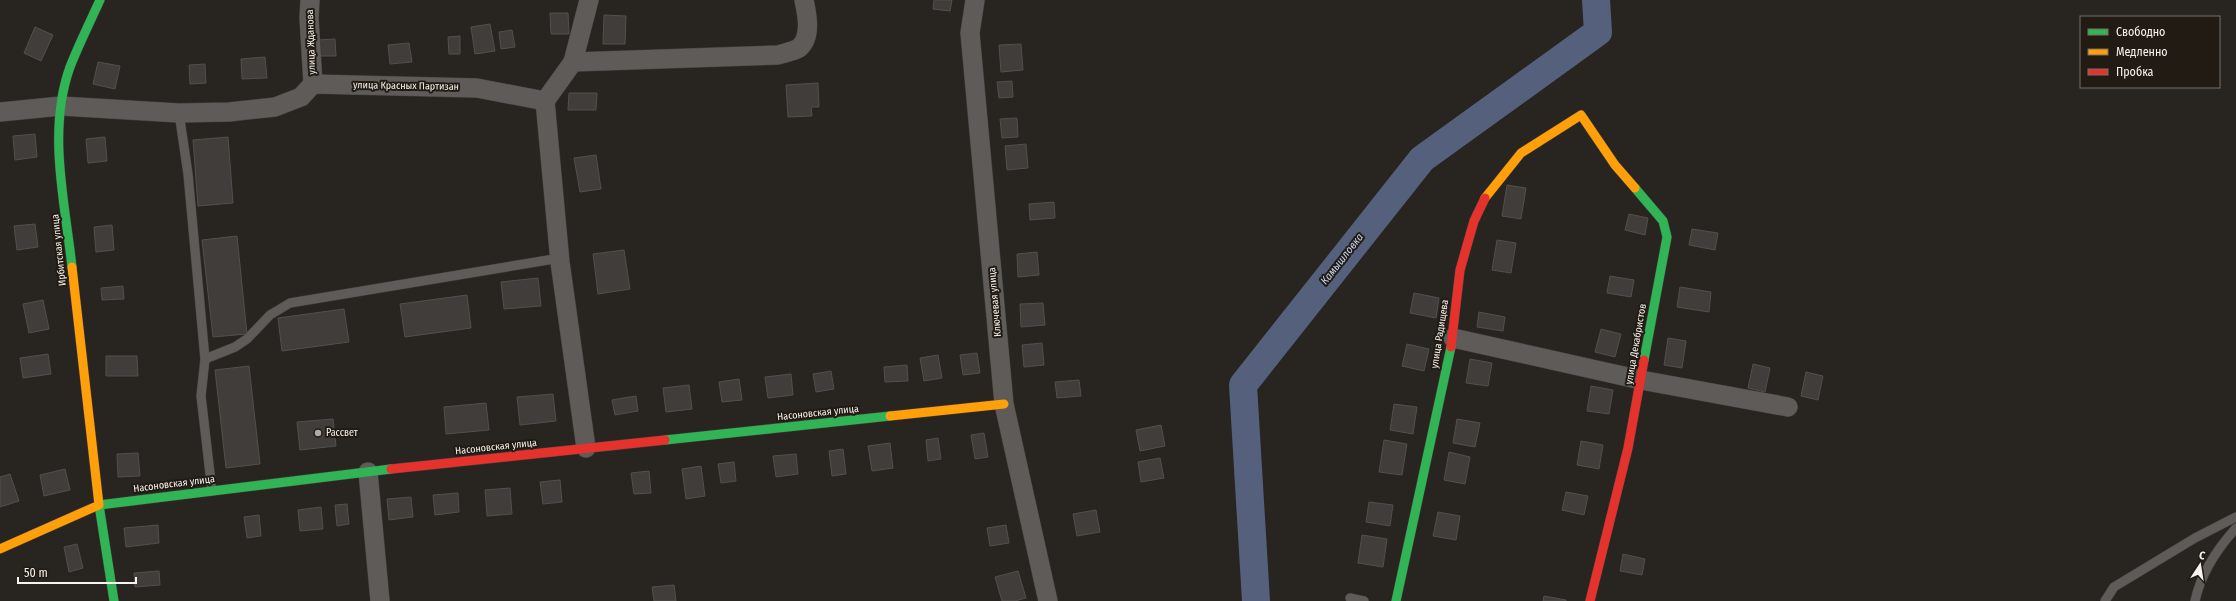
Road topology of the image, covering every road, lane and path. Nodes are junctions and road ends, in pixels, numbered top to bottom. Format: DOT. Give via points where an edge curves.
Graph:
graph roads {
  1 [pos="100,0"];
  2 [pos="310,0"];
  3 [pos="589,0"];
  4 [pos="804,0"];
  5 [pos="975,0"];
  6 [pos="573,62"];
  7 [pos="312,84"];
  8 [pos="545,101"];
  9 [pos="61,106"];
  10 [pos="0,112"];
  11 [pos="179,113"];
  12 [pos="1581,115"];
  13 [pos="560,258"];
  14 [pos="1453,338"];
  15 [pos="205,359"];
  16 [pos="1641,380"];
  17 [pos="1004,404"];
  18 [pos="1788,406"];
  19 [pos="586,448"];
  20 [pos="368,472"];
  21 [pos="212,491"];
  22 [pos="99,505"];
  23 [pos="2236,516"];
  24 [pos="2236,528"];
  25 [pos="0,549"];
  26 [pos="1350,598"];
  27 [pos="114,601"];
  28 [pos="380,601"];
  29 [pos="1048,601"];
  30 [pos="1364,601"];
  31 [pos="1396,601"];
  32 [pos="1590,601"];
  33 [pos="2105,601"];
  34 [pos="2195,601"];
  1 -- 9 [label="street, Ирбитская улица" via="70,68"];
  2 -- 7 [label="street, улица Жданова" via="308,18"];
  3 -- 6 [label="street"];
  4 -- 6 [label="street" via="807,34 799,48 778,55"];
  5 -- 17 [label="street, Ключевая улица" via="970,33"];
  6 -- 8 [label="street"];
  7 -- 8 [label="street, улица Красных Партизан" via="477,88"];
  7 -- 11 [label="street" via="301,98 275,107 229,112"];
  8 -- 13 [label="street"];
  9 -- 10 [label="street"];
  9 -- 11 [label="street"];
  9 -- 22 [label="street, Ирбитская улица" via="58,144"];
  11 -- 15 [label="lane" via="188,174"];
  12 -- 14 [label="street, улица Радищева" via="1521,153 1488,192 1474,221 1460,270"];
  12 -- 16 [label="street, улица Декабристов" via="1615,165 1663,221 1667,237"];
  13 -- 15 [label="lane" via="290,303 270,315 247,339 235,347"];
  13 -- 19 [label="street"];
  14 -- 16 [label="street"];
  14 -- 31 [label="street, улица Радищева"];
  15 -- 21 [label="lane" via="201,396"];
  16 -- 18 [label="street"];
  16 -- 32 [label="street, улица Декабристов" via="1628,448"];
  17 -- 19 [label="street, Насоновская улица"];
  17 -- 29 [label="street, Ключевая улица"];
  19 -- 20 [label="street, Насоновская улица"];
  20 -- 21 [label="street, Насоновская улица"];
  20 -- 28 [label="street"];
  21 -- 22 [label="street, Насоновская улица"];
  22 -- 25 [label="street, Насоновская улица"];
  22 -- 27 [label="street, Ирбитская улица"];
  23 -- 33 [label="lane" via="2114,587"];
  24 -- 34 [label="lane" via="2205,572"];
  26 -- 30 [label="lane"];
}
